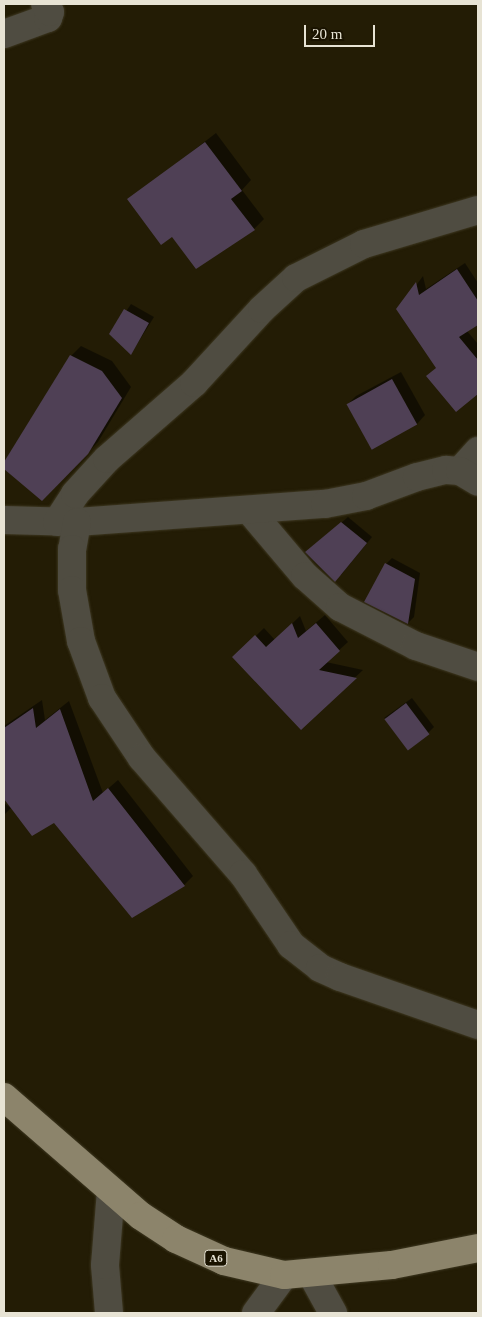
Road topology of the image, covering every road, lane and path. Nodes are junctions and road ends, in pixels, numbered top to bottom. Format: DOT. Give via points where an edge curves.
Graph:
graph roads {
  1 [pos="44,4"];
  2 [pos="4,34"];
  3 [pos="478,210"];
  4 [pos="472,468"];
  5 [pos="250,511"];
  6 [pos="4,520"];
  7 [pos="67,522"];
  8 [pos="478,667"];
  9 [pos="478,1025"];
  10 [pos="4,1098"];
  11 [pos="111,1191"];
  12 [pos="478,1248"];
  13 [pos="311,1273"];
  14 [pos="284,1275"];
  15 [pos="109,1313"];
  16 [pos="256,1313"];
  17 [pos="333,1313"];
  1 -- 2 [label="street" via="50,12 48,18"];
  3 -- 7 [label="street" via="364,244 296,278 262,309 194,383 107,458 75,494"];
  4 -- 5 [label="street" via="428,474 352,499"];
  5 -- 7 [label="street"];
  5 -- 8 [label="street" via="305,576 340,608 416,646"];
  6 -- 7 [label="street"];
  7 -- 9 [label="street" via="72,549 72,590 81,641 102,698 142,758 243,874 291,944 320,968 340,977"];
  10 -- 11 [label="highway, A6"];
  11 -- 14 [label="highway, A6" via="155,1225 200,1252 241,1266"];
  11 -- 15 [label="street" via="105,1257"];
  12 -- 13 [label="highway, A6" via="392,1265"];
  13 -- 14 [label="highway, A6"];
  13 -- 17 [label="street"];
  14 -- 16 [label="street"];
}
